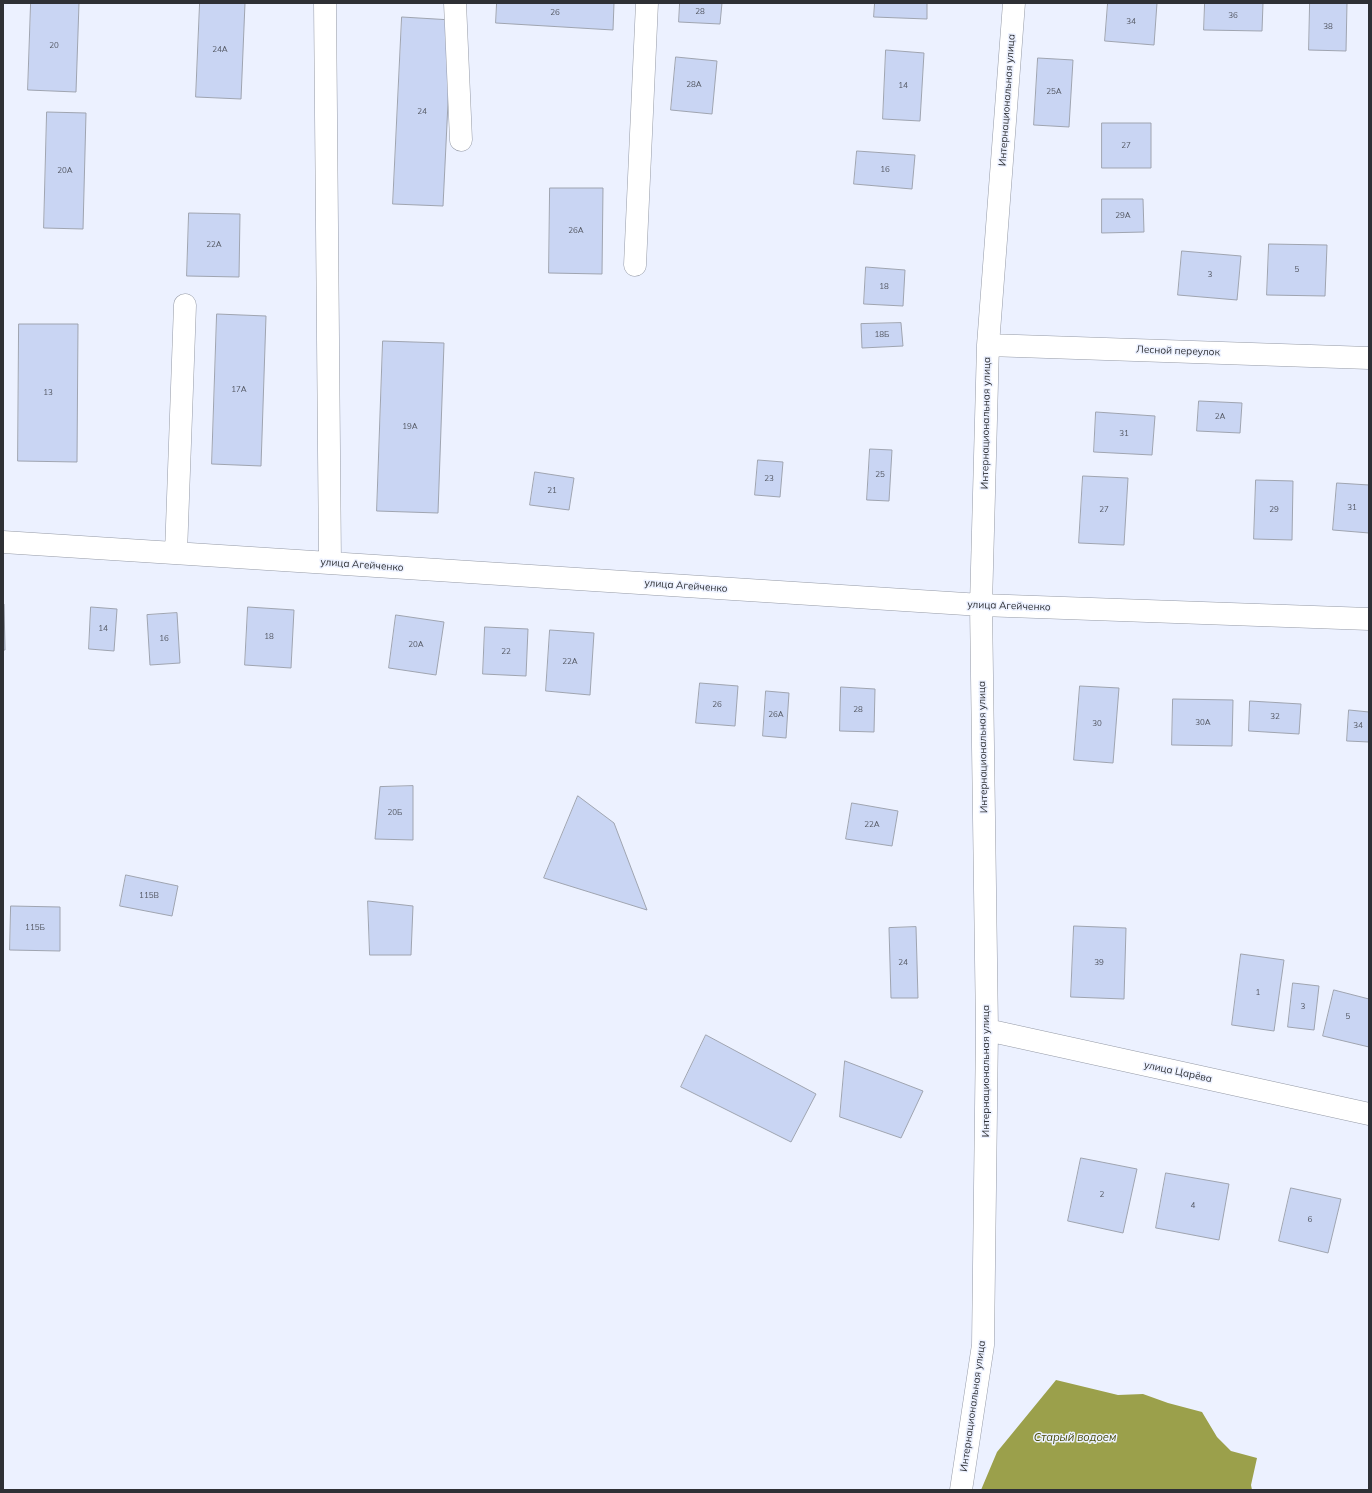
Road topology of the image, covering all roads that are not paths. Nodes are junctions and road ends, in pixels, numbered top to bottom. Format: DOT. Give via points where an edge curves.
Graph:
graph roads {
  1 [pos="325,3"];
  2 [pos="455,3"];
  3 [pos="647,3"];
  4 [pos="1014,3"];
  5 [pos="461,140"];
  6 [pos="635,265"];
  7 [pos="185,305"];
  8 [pos="988,345"];
  9 [pos="1369,358"];
  10 [pos="3,542"];
  11 [pos="176,553"];
  12 [pos="330,563"];
  13 [pos="981,605"];
  14 [pos="1369,619"];
  15 [pos="988,1030"];
  16 [pos="1369,1114"];
  17 [pos="961,1490"];
  1 -- 12 [label="street"];
  2 -- 5 [label="street"];
  3 -- 6 [label="street"];
  4 -- 8 [label="street, Интернациональная улица"];
  7 -- 11 [label="street"];
  8 -- 9 [label="street, Лесной переулок"];
  8 -- 13 [label="street, Интернациональная улица"];
  10 -- 11 [label="street, улица Агейченко"];
  11 -- 12 [label="street, улица Агейченко"];
  12 -- 13 [label="street, улица Агейченко"];
  13 -- 14 [label="street, улица Агейченко"];
  13 -- 15 [label="street, Интернациональная улица"];
  15 -- 16 [label="street, улица Царёва"];
  15 -- 17 [label="street, Интернациональная улица" via="983,1345"];
}
